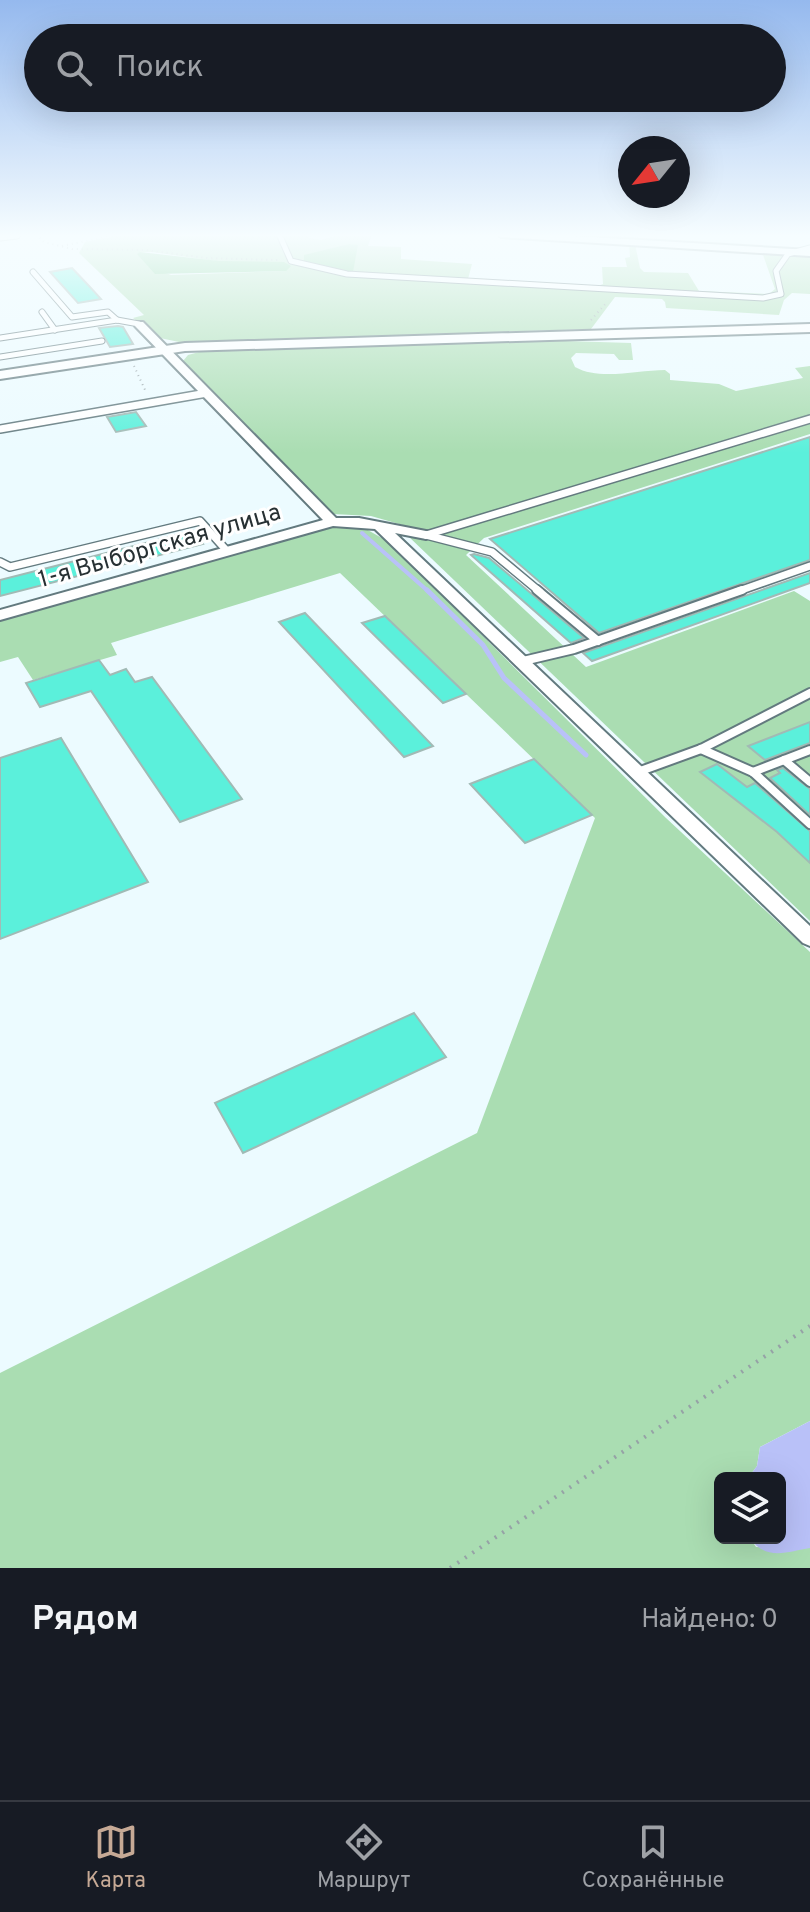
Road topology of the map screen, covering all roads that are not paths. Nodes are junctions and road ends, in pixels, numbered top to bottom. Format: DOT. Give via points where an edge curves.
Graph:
graph roads {
  1 [pos="63,307"];
  2 [pos="42,312"];
  3 [pos="117,320"];
  4 [pos="139,324"];
  5 [pos="810,328"];
  6 [pos="55,330"];
  7 [pos="0,338"];
  8 [pos="102,341"];
  9 [pos="165,349"];
  10 [pos="0,357"];
  11 [pos="0,375"];
  12 [pos="207,393"];
  13 [pos="810,419"];
  14 [pos="0,429"];
  15 [pos="332,522"];
  16 [pos="380,527"];
  17 [pos="426,535"];
  18 [pos="227,551"];
  19 [pos="0,562"];
  20 [pos="810,566"];
  21 [pos="0,615"];
  22 [pos="598,641"];
  23 [pos="519,662"];
  24 [pos="810,693"];
  25 [pos="701,749"];
  26 [pos="810,750"];
  27 [pos="784,760"];
  28 [pos="753,772"];
  29 [pos="635,773"];
  30 [pos="810,782"];
  31 [pos="810,824"];
  32 [pos="810,938"];
  1 -- 3 [label="lane" via="72,317 108,312"];
  2 -- 6 [label="lane"];
  3 -- 4 [label="lane"];
  3 -- 6 [label="lane"];
  4 -- 9 [label="street"];
  5 -- 9 [label="street"];
  6 -- 7 [label="lane"];
  8 -- 10 [label="lane"];
  9 -- 11 [label="street"];
  9 -- 12 [label="street"];
  12 -- 14 [label="lane"];
  12 -- 15 [label="street"];
  13 -- 17 [label="lane"];
  15 -- 16 [label="street"];
  15 -- 18 [label="street, 1-я Выборгская улица"];
  16 -- 17 [label="street"];
  16 -- 23 [label="street"];
  17 -- 22 [label="lane" via="492,552"];
  18 -- 19 [label="lane" via="200,521 10,567"];
  18 -- 21 [label="street, 1-я Выборгская улица"];
  20 -- 22 [label="lane"];
  22 -- 23 [label="lane"];
  23 -- 29 [label="street"];
  24 -- 25 [label="lane"];
  25 -- 28 [label="lane"];
  25 -- 29 [label="lane"];
  26 -- 27 [label="lane"];
  27 -- 28 [label="lane"];
  27 -- 30 [label="lane"];
  28 -- 31 [label="lane"];
  29 -- 32 [label="street"];
}
